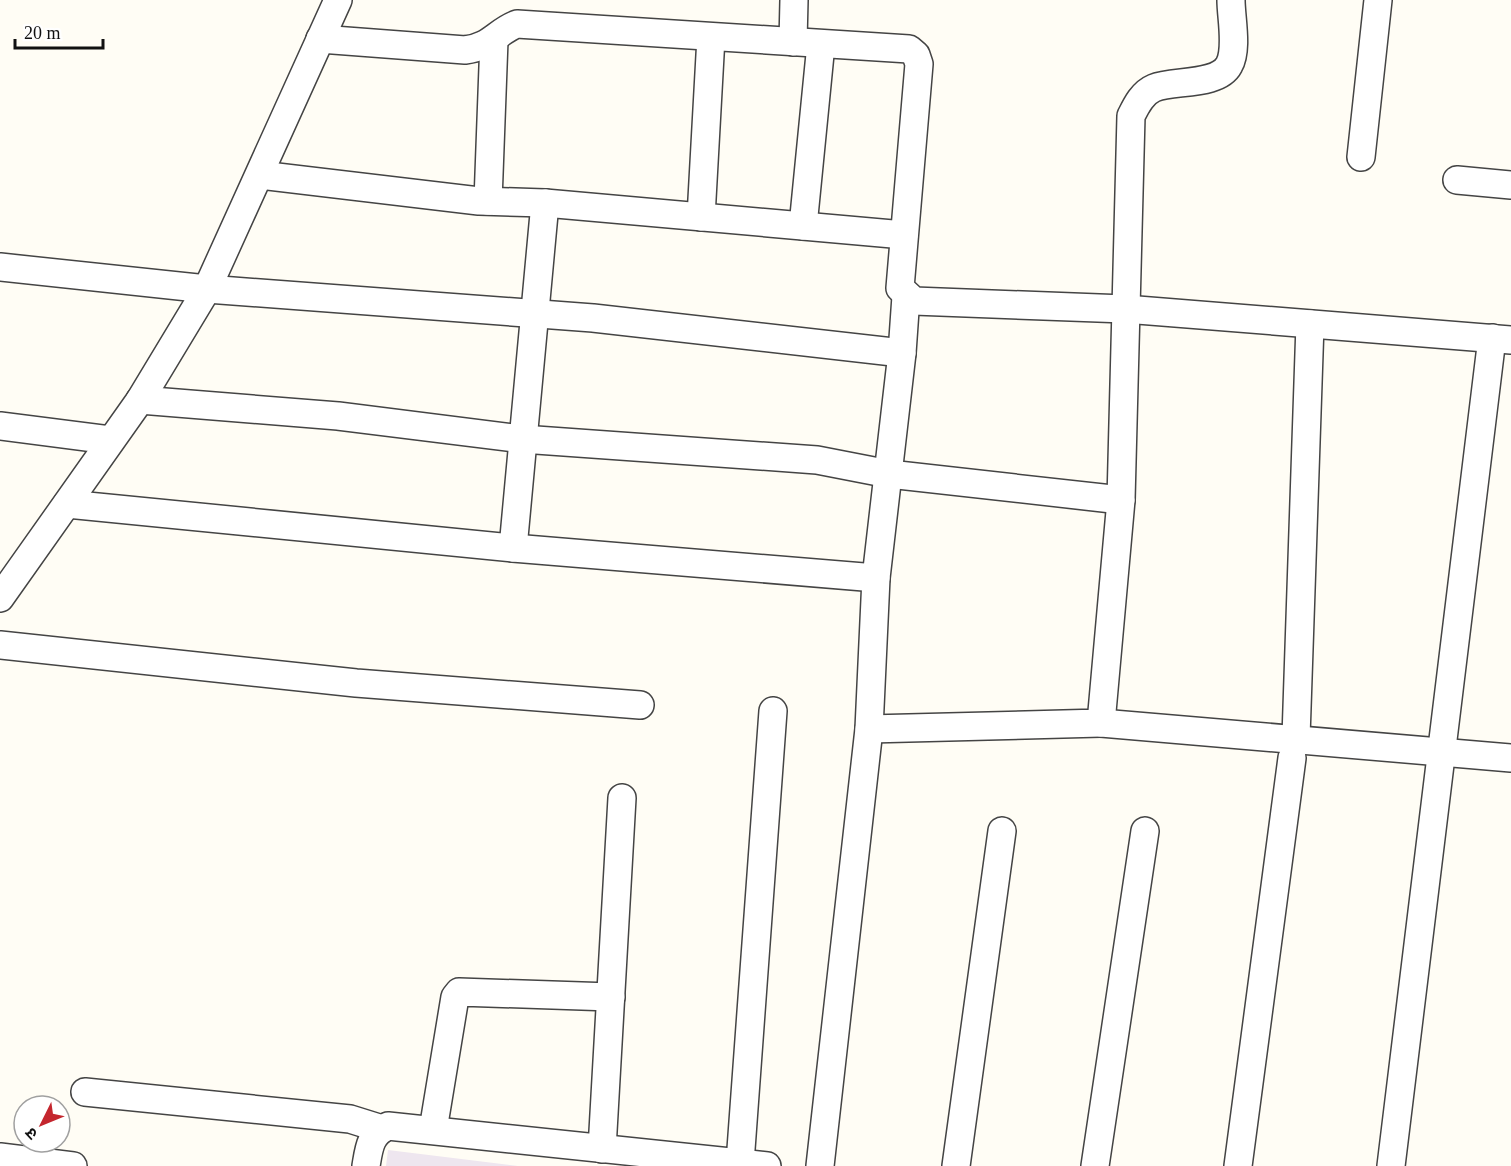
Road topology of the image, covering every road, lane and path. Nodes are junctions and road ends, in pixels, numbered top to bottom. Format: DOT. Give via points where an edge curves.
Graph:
graph roads {
  1 [pos="338,0"];
  2 [pos="794,0"];
  3 [pos="1231,0"];
  4 [pos="1378,0"];
  5 [pos="711,36"];
  6 [pos="320,39"];
  7 [pos="494,40"];
  8 [pos="793,42"];
  9 [pos="821,44"];
  10 [pos="1361,157"];
  11 [pos="260,175"];
  12 [pos="1457,180"];
  13 [pos="1511,185"];
  14 [pos="488,201"];
  15 [pos="545,203"];
  16 [pos="701,217"];
  17 [pos="803,226"];
  18 [pos="904,235"];
  19 [pos="0,267"];
  20 [pos="207,289"];
  21 [pos="906,296"];
  22 [pos="1125,309"];
  23 [pos="533,314"];
  24 [pos="1310,324"];
  25 [pos="1502,339"];
  26 [pos="902,353"];
  27 [pos="140,400"];
  28 [pos="0,426"];
  29 [pos="522,439"];
  30 [pos="110,440"];
  31 [pos="889,474"];
  32 [pos="1120,500"];
  33 [pos="67,504"];
  34 [pos="513,548"];
  35 [pos="876,578"];
  36 [pos="2,590"];
  37 [pos="0,645"];
  38 [pos="640,705"];
  39 [pos="772,711"];
  40 [pos="1101,723"];
  41 [pos="869,729"];
  42 [pos="1294,748"];
  43 [pos="1444,751"];
  44 [pos="1511,758"];
  45 [pos="622,798"];
  46 [pos="1002,831"];
  47 [pos="1145,831"];
  48 [pos="611,997"];
  49 [pos="85,1092"];
  50 [pos="382,1129"];
  51 [pos="433,1130"];
  52 [pos="602,1149"];
  53 [pos="0,1157"];
  54 [pos="709,1163"];
  55 [pos="740,1163"];
  56 [pos="73,1166"];
  57 [pos="366,1166"];
  58 [pos="767,1166"];
  59 [pos="820,1166"];
  60 [pos="956,1166"];
  61 [pos="1095,1166"];
  62 [pos="1238,1166"];
  63 [pos="1391,1166"];
  1 -- 6 [label="street"];
  2 -- 8 [label="street"];
  3 -- 22 [label="street" via="1232,52 1228,66 1210,78 1154,88 1143,96 1131,116"];
  4 -- 10 [label="street"];
  5 -- 7 [label="street" via="517,24"];
  5 -- 8 [label="street"];
  5 -- 16 [label="street"];
  6 -- 7 [label="street" via="465,50 481,48"];
  6 -- 11 [label="street"];
  7 -- 14 [label="street"];
  8 -- 9 [label="street"];
  9 -- 17 [label="street"];
  9 -- 18 [label="street" via="909,49 916,55 919,69"];
  11 -- 14 [label="street"];
  11 -- 20 [label="street"];
  12 -- 13 [label="street"];
  14 -- 15 [label="street"];
  15 -- 16 [label="street"];
  15 -- 23 [label="street"];
  16 -- 17 [label="street"];
  17 -- 18 [label="street"];
  18 -- 21 [label="street" via="900,288"];
  19 -- 20 [label="street"];
  20 -- 23 [label="street"];
  20 -- 27 [label="street"];
  21 -- 22 [label="street" via="924,303"];
  21 -- 26 [label="street"];
  22 -- 24 [label="street"];
  22 -- 32 [label="street"];
  23 -- 26 [label="street"];
  23 -- 29 [label="street"];
  24 -- 25 [label="street"];
  24 -- 42 [label="street"];
  25 -- 43 [label="street"];
  26 -- 31 [label="street"];
  27 -- 29 [label="street" via="338,416"];
  27 -- 30 [label="street"];
  28 -- 30 [label="street"];
  29 -- 31 [label="street" via="817,460"];
  29 -- 34 [label="street"];
  30 -- 33 [label="street"];
  31 -- 32 [label="street"];
  31 -- 35 [label="street"];
  32 -- 40 [label="street"];
  33 -- 34 [label="street"];
  33 -- 36 [label="street"];
  34 -- 35 [label="street"];
  35 -- 41 [label="street"];
  37 -- 38 [label="street" via="356,683"];
  39 -- 55 [label="street"];
  40 -- 41 [label="street"];
  40 -- 42 [label="street"];
  41 -- 59 [label="street"];
  42 -- 43 [label="street"];
  42 -- 62 [label="street"];
  43 -- 44 [label="street"];
  43 -- 63 [label="street"];
  45 -- 48 [label="street"];
  46 -- 60 [label="street"];
  47 -- 61 [label="street"];
  48 -- 51 [label="street" via="459,992 455,997"];
  48 -- 52 [label="street"];
  49 -- 50 [label="street" via="350,1119"];
  50 -- 51 [label="street" via="388,1126"];
  50 -- 57 [label="street" via="371,1140"];
  51 -- 52 [label="street"];
  52 -- 54 [label="street"];
  53 -- 56 [label="street"];
  54 -- 55 [label="street"];
  55 -- 58 [label="street"];
}
